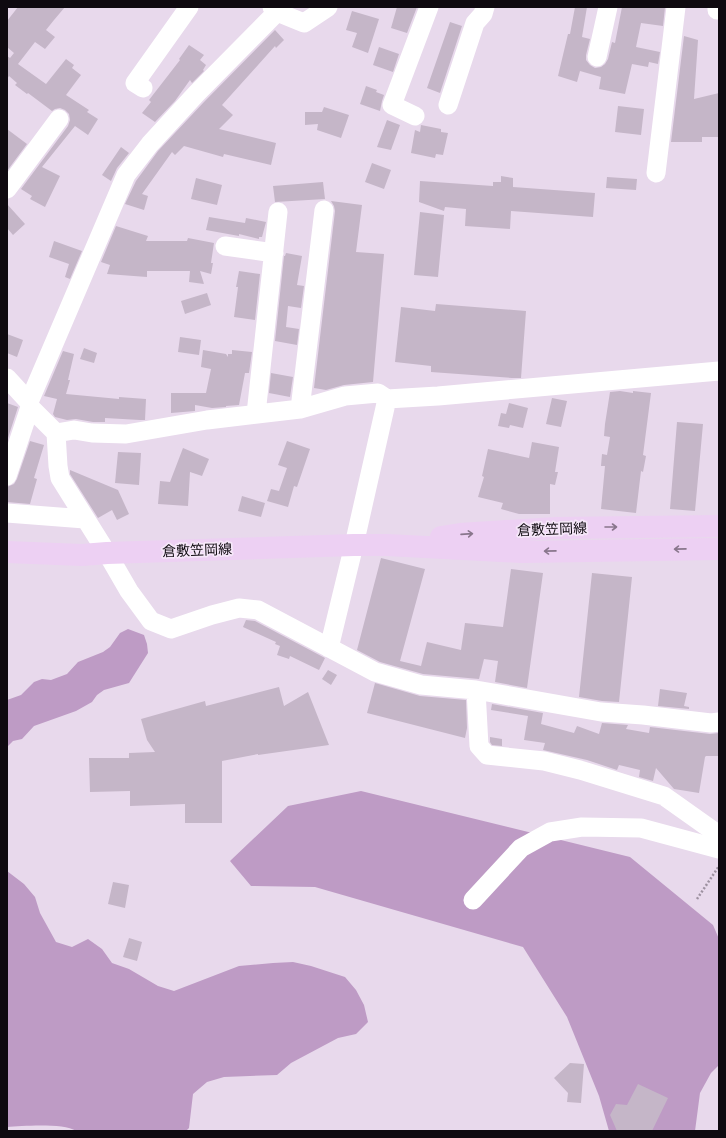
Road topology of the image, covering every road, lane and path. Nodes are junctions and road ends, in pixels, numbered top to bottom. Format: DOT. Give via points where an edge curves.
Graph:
graph roads {
  1 [pos="189,7"];
  2 [pos="328,7"];
  3 [pos="429,7"];
  4 [pos="486,7"];
  5 [pos="608,7"];
  6 [pos="676,7"];
  7 [pos="277,9"];
  8 [pos="597,57"];
  9 [pos="143,88"];
  10 [pos="448,105"];
  11 [pos="415,116"];
  12 [pos="59,119"];
  13 [pos="656,173"];
  14 [pos="7,189"];
  15 [pos="324,210"];
  16 [pos="278,212"];
  17 [pos="225,246"];
  18 [pos="274,254"];
  19 [pos="719,371"];
  20 [pos="7,378"];
  21 [pos="387,399"];
  22 [pos="30,404"];
  23 [pos="300,409"];
  24 [pos="256,414"];
  25 [pos="56,433"];
  26 [pos="7,476"];
  27 [pos="7,513"];
  28 [pos="85,519"];
  29 [pos="719,526"];
  30 [pos="354,545"];
  31 [pos="387,545"];
  32 [pos="719,549"];
  33 [pos="7,552"];
  34 [pos="107,553"];
  35 [pos="329,648"];
  36 [pos="476,690"];
  37 [pos="719,722"];
  38 [pos="719,835"];
  39 [pos="719,849"];
  40 [pos="719,866"];
  41 [pos="696,899"];
  42 [pos="473,900"];
  1 -- 9 [label="street" via="135,84"];
  2 -- 7 [label="street" via="304,23"];
  3 -- 11 [label="street" via="392,105"];
  4 -- 10 [label="street" via="475,22"];
  5 -- 8 [label="street"];
  6 -- 13 [label="street"];
  7 -- 22 [label="street" via="150,144 126,175"];
  12 -- 14 [label="street"];
  15 -- 23 [label="street"];
  16 -- 18 [label="street"];
  17 -- 18 [label="street"];
  18 -- 24 [label="street"];
  19 -- 21 [label="street"];
  20 -- 22 [label="street"];
  21 -- 23 [label="street" via="378,393 345,396"];
  21 -- 30 [label="street"];
  22 -- 25 [label="street"];
  22 -- 26 [label="street"];
  23 -- 24 [label="street"];
  24 -- 25 [label="street" via="126,434 74,430"];
  25 -- 28 [label="street" via="60,478"];
  27 -- 28 [label="street"];
  28 -- 34 [label="street"];
  31 -- 29 [label="main road, 倉敷笠岡線, one-way" via="460,534 556,528"];
  30 -- 31 [label="main road, 倉敷笠岡線"];
  30 -- 34 [label="main road, 倉敷笠岡線"];
  30 -- 35 [label="street"];
  32 -- 31 [label="main road, 倉敷笠岡線, one-way" via="522,552"];
  33 -- 34 [label="main road, 倉敷笠岡線" via="82,555"];
  34 -- 35 [label="street" via="150,621 171,628 239,608 258,610"];
  35 -- 36 [label="street" via="375,672 421,685"];
  36 -- 37 [label="street" via="601,712"];
  36 -- 38 [label="street" via="479,746 487,755 544,760 664,796"];
  39 -- 42 [label="street" via="641,828 582,827 550,832 521,848"];
  40 -- 41 [label="path"];
}
